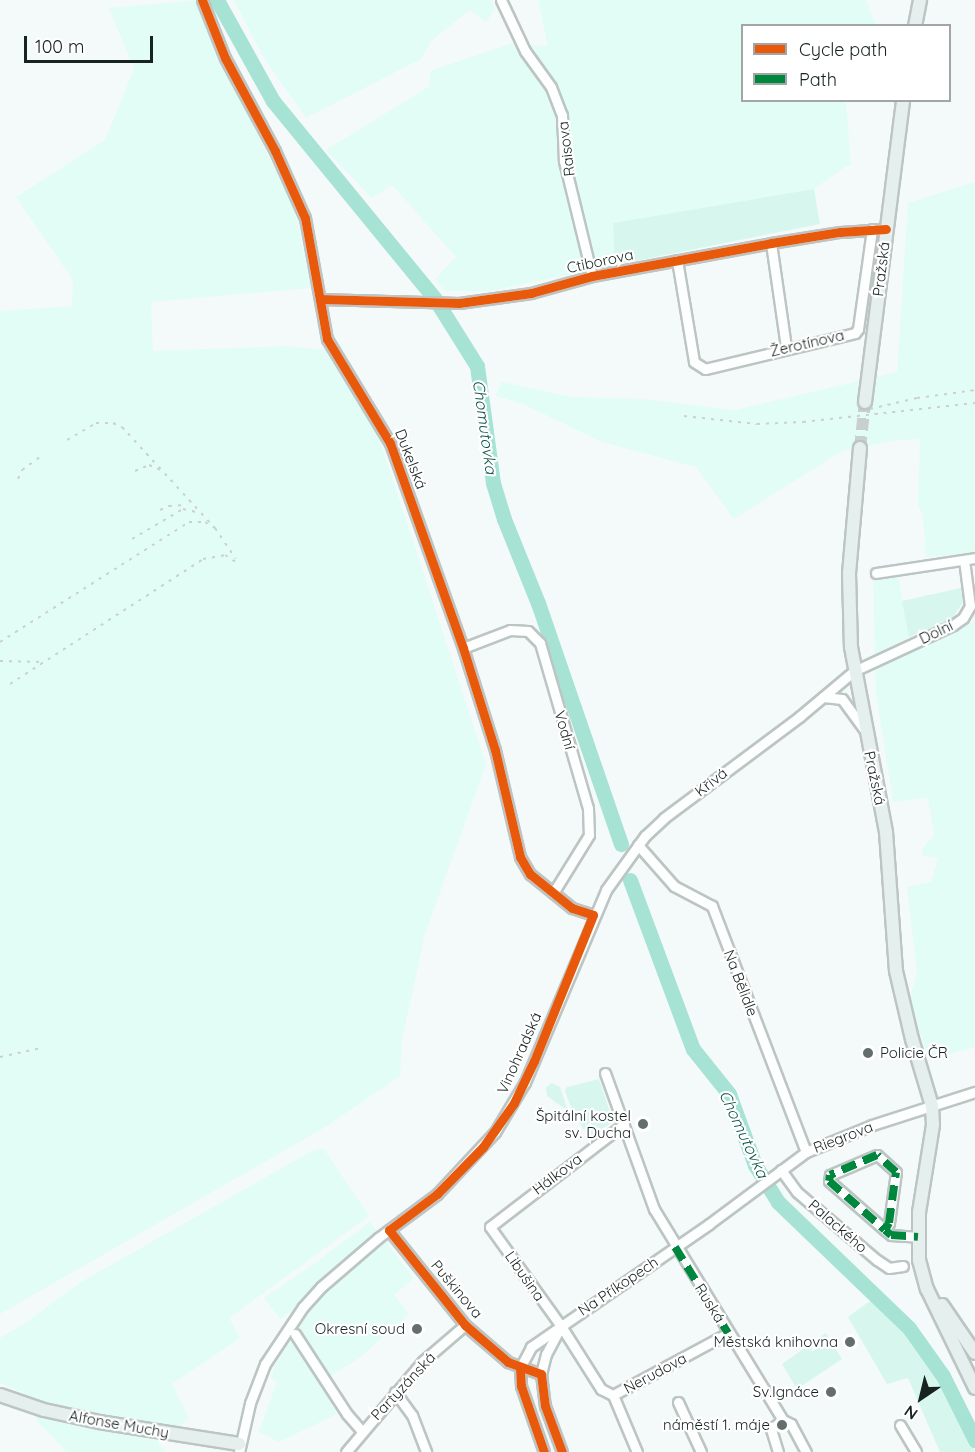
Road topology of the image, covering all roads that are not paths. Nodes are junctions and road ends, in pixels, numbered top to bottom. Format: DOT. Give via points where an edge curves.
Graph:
graph roads {
  1 [pos="202,0"];
  2 [pos="501,0"];
  3 [pos="920,0"];
  4 [pos="915,24"];
  5 [pos="903,102"];
  6 [pos="872,229"];
  7 [pos="886,230"];
  8 [pos="771,243"];
  9 [pos="677,260"];
  10 [pos="592,276"];
  11 [pos="320,298"];
  12 [pos="786,347"];
  13 [pos="865,402"];
  14 [pos="860,448"];
  15 [pos="975,558"];
  16 [pos="964,560"];
  17 [pos="876,573"];
  18 [pos="463,648"];
  19 [pos="854,671"];
  20 [pos="823,697"];
  21 [pos="864,729"];
  22 [pos="639,845"];
  23 [pos="553,893"];
  24 [pos="593,915"];
  25 [pos="605,1073"];
  26 [pos="975,1092"];
  27 [pos="932,1106"];
  28 [pos="624,1124"];
  29 [pos="806,1152"];
  30 [pos="781,1170"];
  31 [pos="490,1227"];
  32 [pos="388,1230"];
  33 [pos="885,1230"];
  34 [pos="918,1237"];
  35 [pos="675,1247"];
  36 [pos="903,1266"];
  37 [pos="924,1276"];
  38 [pos="465,1325"];
  39 [pos="561,1326"];
  40 [pos="728,1333"];
  41 [pos="295,1334"];
  42 [pos="975,1353"];
  43 [pos="520,1368"];
  44 [pos="541,1374"];
  45 [pos="975,1388"];
  46 [pos="395,1392"];
  47 [pos="0,1395"];
  48 [pos="614,1395"];
  49 [pos="678,1402"];
  50 [pos="783,1420"];
  51 [pos="900,1425"];
  52 [pos="362,1431"];
  53 [pos="239,1448"];
  54 [pos="346,1452"];
  55 [pos="426,1452"];
  56 [pos="544,1452"];
  57 [pos="562,1452"];
  58 [pos="637,1452"];
  59 [pos="701,1452"];
  60 [pos="778,1452"];
  61 [pos="806,1452"];
  62 [pos="916,1452"];
  1 -- 11 [label="street, Dukelská" via="225,58 275,151 305,218"];
  2 -- 10 [label="street, Raisova" via="525,51 551,87 562,115 564,161"];
  3 -- 4 [label="main road"];
  5 -- 7 [label="main road, Pražská"];
  6 -- 7 [label="street, Ctiborova"];
  6 -- 8 [label="street, Ctiborova"];
  6 -- 12 [label="street, Žerotínova" via="858,329 855,333"];
  7 -- 13 [label="main road, Pražská"];
  8 -- 9 [label="street, Ctiborova"];
  8 -- 12 [label="street"];
  9 -- 10 [label="street, Ctiborova"];
  9 -- 12 [label="street, Žerotínova" via="694,362 705,369"];
  10 -- 11 [label="street, Ctiborova" via="531,293 459,303"];
  11 -- 18 [label="street, Dukelská" via="327,339 390,442"];
  14 -- 19 [label="main road, Pražská" via="849,573"];
  15 -- 16 [label="street"];
  16 -- 17 [label="street"];
  16 -- 19 [label="street, Dolní" via="969,606 963,618"];
  18 -- 23 [label="street, Dukelská" via="495,750 520,857 530,874"];
  18 -- 23 [label="street, Vodní" via="510,630 528,631 540,643 588,808 589,835"];
  19 -- 20 [label="street, Křivá"];
  19 -- 21 [label="main road, Pražská"];
  20 -- 21 [label="street" via="842,699"];
  20 -- 22 [label="street, Křivá" via="664,818"];
  21 -- 27 [label="main road, Pražská" via="886,832 896,971"];
  22 -- 24 [label="street, Křivá" via="616,874"];
  22 -- 29 [label="street, Na Bělidle" via="674,886 712,906"];
  23 -- 24 [label="street, Dukelská" via="572,908"];
  24 -- 32 [label="street, Vinohradská" via="514,1103 483,1148 437,1194"];
  25 -- 28 [label="street"];
  26 -- 27 [label="street, Riegrova"];
  27 -- 29 [label="street, Riegrova"];
  27 -- 34 [label="main road" via="933,1125"];
  28 -- 31 [label="street, Hálkova"];
  28 -- 35 [label="street" via="654,1209"];
  29 -- 30 [label="street, Riegrova"];
  30 -- 35 [label="street, Riegrova"];
  30 -- 36 [label="street, Palackého" via="797,1192 884,1265 895,1269"];
  31 -- 39 [label="street, Libušina"];
  32 -- 38 [label="street, Puškinova"];
  32 -- 53 [label="street, Vinohradská" via="321,1287 287,1327 264,1364"];
  33 -- 33 [label="street, Palackého" via="829,1181 830,1175 877,1155 896,1172"];
  33 -- 34 [label="street, Palackého" via="891,1235"];
  34 -- 37 [label="main road"];
  35 -- 39 [label="street, Na Příkopech"];
  35 -- 40 [label="street, Ruská"];
  37 -- 42 [label="main road"];
  37 -- 45 [label="main road"];
  38 -- 43 [label="street, Puškinova" via="497,1355"];
  38 -- 46 [label="street, Partyzánská" via="423,1361"];
  39 -- 43 [label="street, Na Příkopech" via="531,1347"];
  39 -- 44 [label="street, Na Příkopech" via="546,1354"];
  39 -- 48 [label="street, Libušina" via="601,1389"];
  40 -- 48 [label="street, Nerudova"];
  40 -- 50 [label="street, Ruská"];
  41 -- 52 [label="street"];
  43 -- 44 [label="street, Puškinova"];
  43 -- 56 [label="street" via="521,1386"];
  44 -- 57 [label="street, Na Příkopech" via="545,1406"];
  46 -- 52 [label="street, Partyzánská"];
  46 -- 55 [label="street" via="412,1415"];
  47 -- 53 [label="main road, Alfonse Muchy" via="44,1410"];
  48 -- 58 [label="street"];
  49 -- 59 [label="street"];
  50 -- 60 [label="street" via="771,1429"];
  50 -- 61 [label="street" via="790,1424"];
  51 -- 62 [label="street"];
  52 -- 54 [label="street, Partyzánská"];
}
